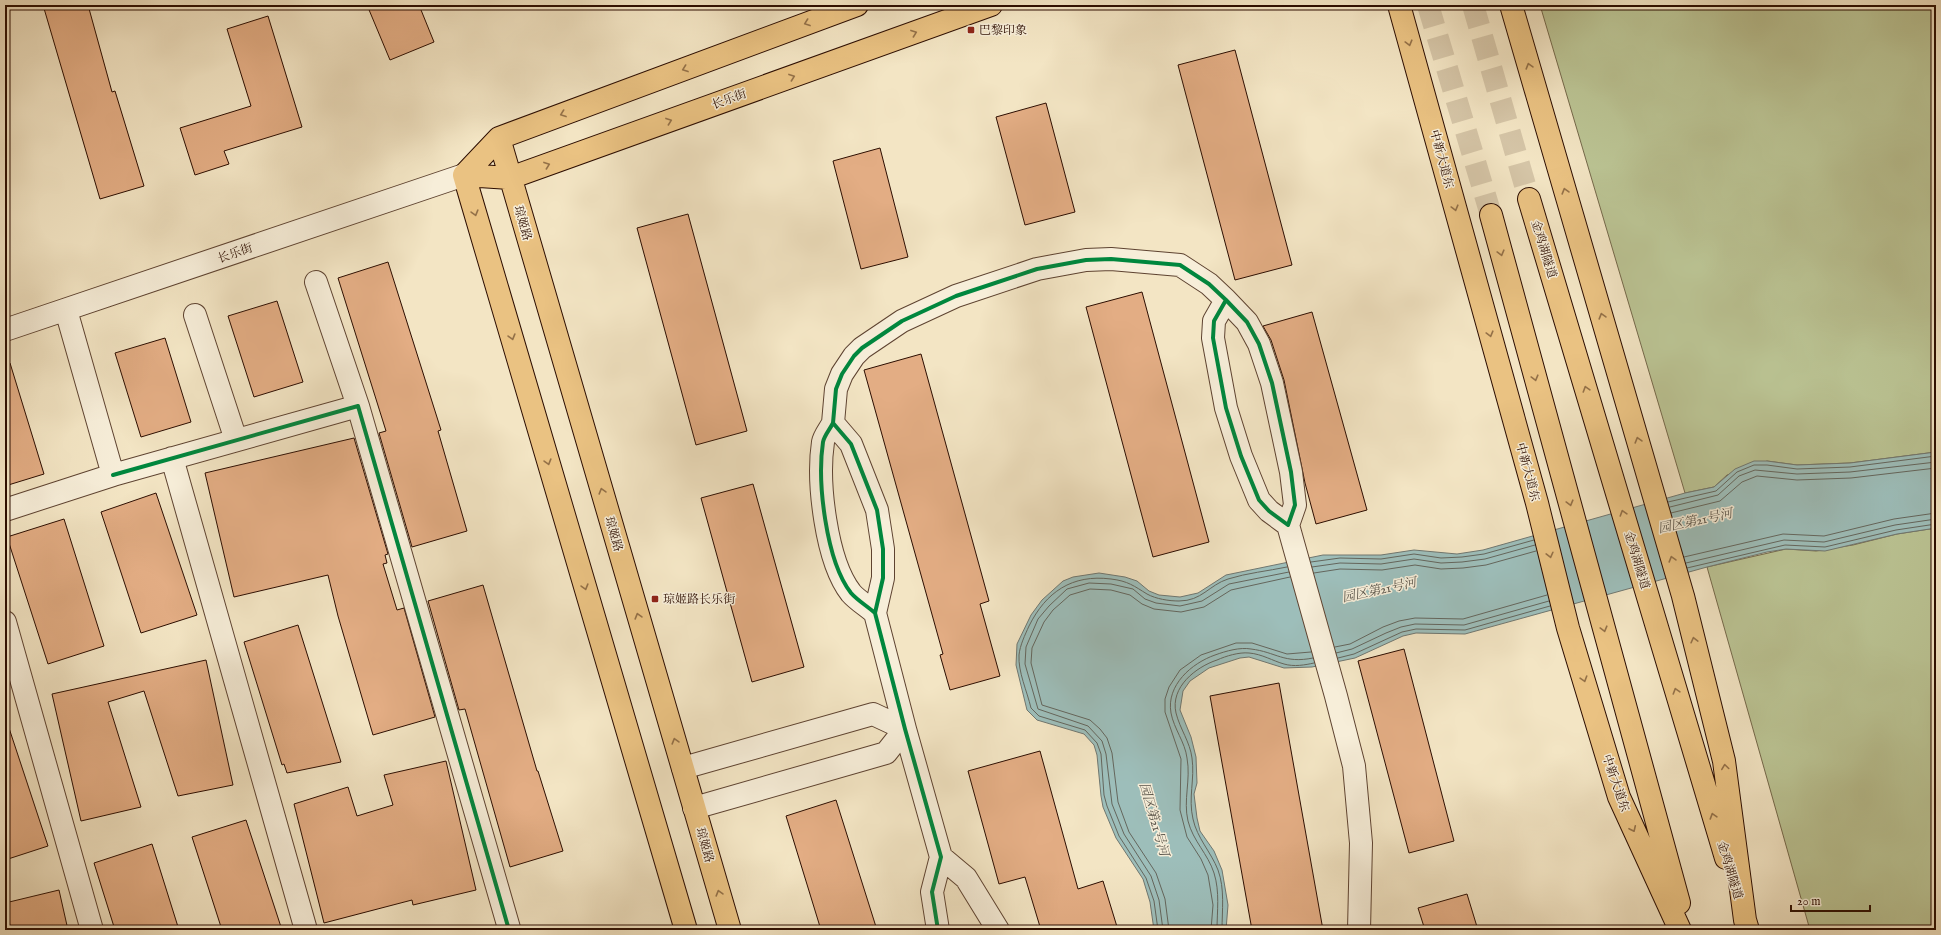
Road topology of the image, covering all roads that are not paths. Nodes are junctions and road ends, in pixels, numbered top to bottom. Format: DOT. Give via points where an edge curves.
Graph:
graph roads {
  1 [pos="857,5"];
  2 [pos="991,5"];
  3 [pos="1399,5"];
  4 [pos="1511,5"];
  5 [pos="499,138"];
  6 [pos="464,175"];
  7 [pos="510,178"];
  8 [pos="1529,199"];
  9 [pos="1491,215"];
  10 [pos="316,282"];
  11 [pos="1226,300"];
  12 [pos="66,310"];
  13 [pos="195,315"];
  14 [pos="5,330"];
  15 [pos="358,406"];
  16 [pos="832,423"];
  17 [pos="236,440"];
  18 [pos="172,458"];
  19 [pos="113,475"];
  20 [pos="5,510"];
  21 [pos="1288,525"];
  22 [pos="875,612"];
  23 [pos="5,622"];
  24 [pos="905,729"];
  25 [pos="683,768"];
  26 [pos="694,808"];
  27 [pos="941,857"];
  28 [pos="1746,925"];
  29 [pos="509,928"];
  30 [pos="92,930"];
  31 [pos="306,930"];
  32 [pos="686,930"];
  33 [pos="730,930"];
  34 [pos="938,930"];
  35 [pos="998,930"];
  36 [pos="1359,930"];
  37 [pos="1680,930"];
  38 [pos="1687,930"];
  1 -- 5 [label="main road, 长乐街, one-way"];
  7 -- 2 [label="main road, 长乐街, one-way"];
  3 -- 37 [label="main road, 中新大道东, one-way" via="1537,503 1568,628 1619,797"];
  28 -- 4 [label="main road, one-way" via="1724,761 1683,596"];
  5 -- 6 [label="main road, 长乐街"];
  5 -- 7 [label="main road, 琼姬路"];
  6 -- 7 [label="main road, 长乐街"];
  6 -- 12 [label="street, 长乐街"];
  6 -- 32 [label="main road, one-way"];
  25 -- 7 [label="main road, 琼姬路, one-way"];
  28 -- 8 [label="main road, 金鸡湖隧道, one-way"];
  9 -- 38 [label="main road, one-way"];
  10 -- 15 [label="street"];
  11 -- 16 [label="street" via="1202,279 1180,265 1111,259 1037,269 956,296 902,321 862,348 846,368 836,389"];
  11 -- 21 [label="street" via="1247,322 1259,344 1272,383 1291,472 1295,505"];
  11 -- 21 [label="street" via="1214,321 1213,338 1226,408 1241,456 1259,500"];
  12 -- 14 [label="street, 长乐街"];
  12 -- 19 [label="street"];
  13 -- 17 [label="street"];
  15 -- 17 [label="street"];
  15 -- 29 [label="street"];
  16 -- 22 [label="street" via="851,444 877,510 883,549 883,578"];
  16 -- 22 [label="street" via="823,441 823,506 828,538 840,573 852,594"];
  17 -- 18 [label="street"];
  18 -- 19 [label="street"];
  18 -- 31 [label="street"];
  19 -- 20 [label="street"];
  21 -- 36 [label="street" via="1354,766 1361,843"];
  22 -- 24 [label="street"];
  23 -- 30 [label="street"];
  24 -- 25 [label="street" via="873,714"];
  24 -- 26 [label="street" via="886,753"];
  24 -- 27 [label="street"];
  25 -- 26 [label="main road, 琼姬路"];
  33 -- 26 [label="main road, 琼姬路, one-way"];
  27 -- 34 [label="street" via="932,892"];
  27 -- 35 [label="street" via="966,878"];
}
